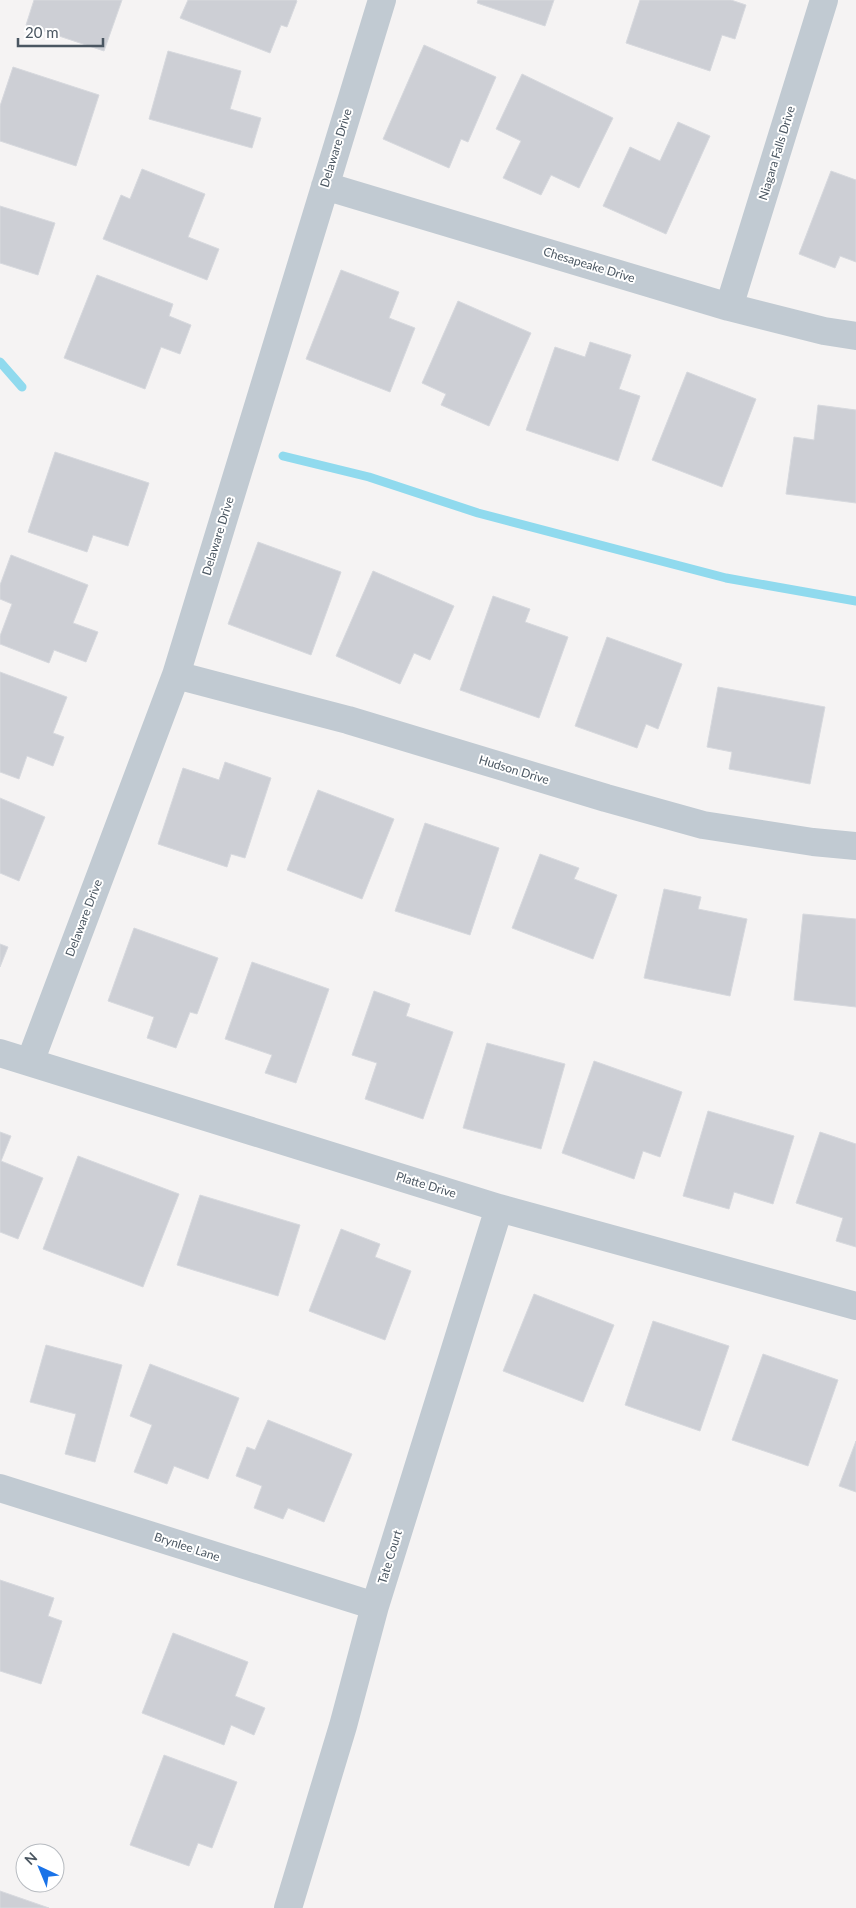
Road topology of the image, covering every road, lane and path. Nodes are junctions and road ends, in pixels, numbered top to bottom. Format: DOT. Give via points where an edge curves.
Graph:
graph roads {
  1 [pos="382,0"];
  2 [pos="824,0"];
  3 [pos="325,186"];
  4 [pos="729,307"];
  5 [pos="856,336"];
  6 [pos="176,675"];
  7 [pos="856,846"];
  8 [pos="0,1053"];
  9 [pos="30,1062"];
  10 [pos="499,1208"];
  11 [pos="856,1306"];
  12 [pos="0,1488"];
  13 [pos="375,1606"];
  14 [pos="288,1908"];
  1 -- 3 [label="street, Delaware Drive"];
  2 -- 4 [label="street, Niagara Falls Drive"];
  3 -- 4 [label="street, Chesapeake Drive"];
  3 -- 6 [label="street, Delaware Drive"];
  4 -- 5 [label="street, Chesapeake Drive"];
  6 -- 7 [label="street, Hudson Drive" via="348,720 703,825"];
  6 -- 9 [label="street, Delaware Drive"];
  8 -- 9 [label="street, Platte Drive"];
  9 -- 10 [label="street, Platte Drive"];
  10 -- 11 [label="street, Platte Drive"];
  10 -- 13 [label="street, Tate Court"];
  12 -- 13 [label="street, Brynlee Lane"];
  13 -- 14 [label="street, Tate Court"];
}
